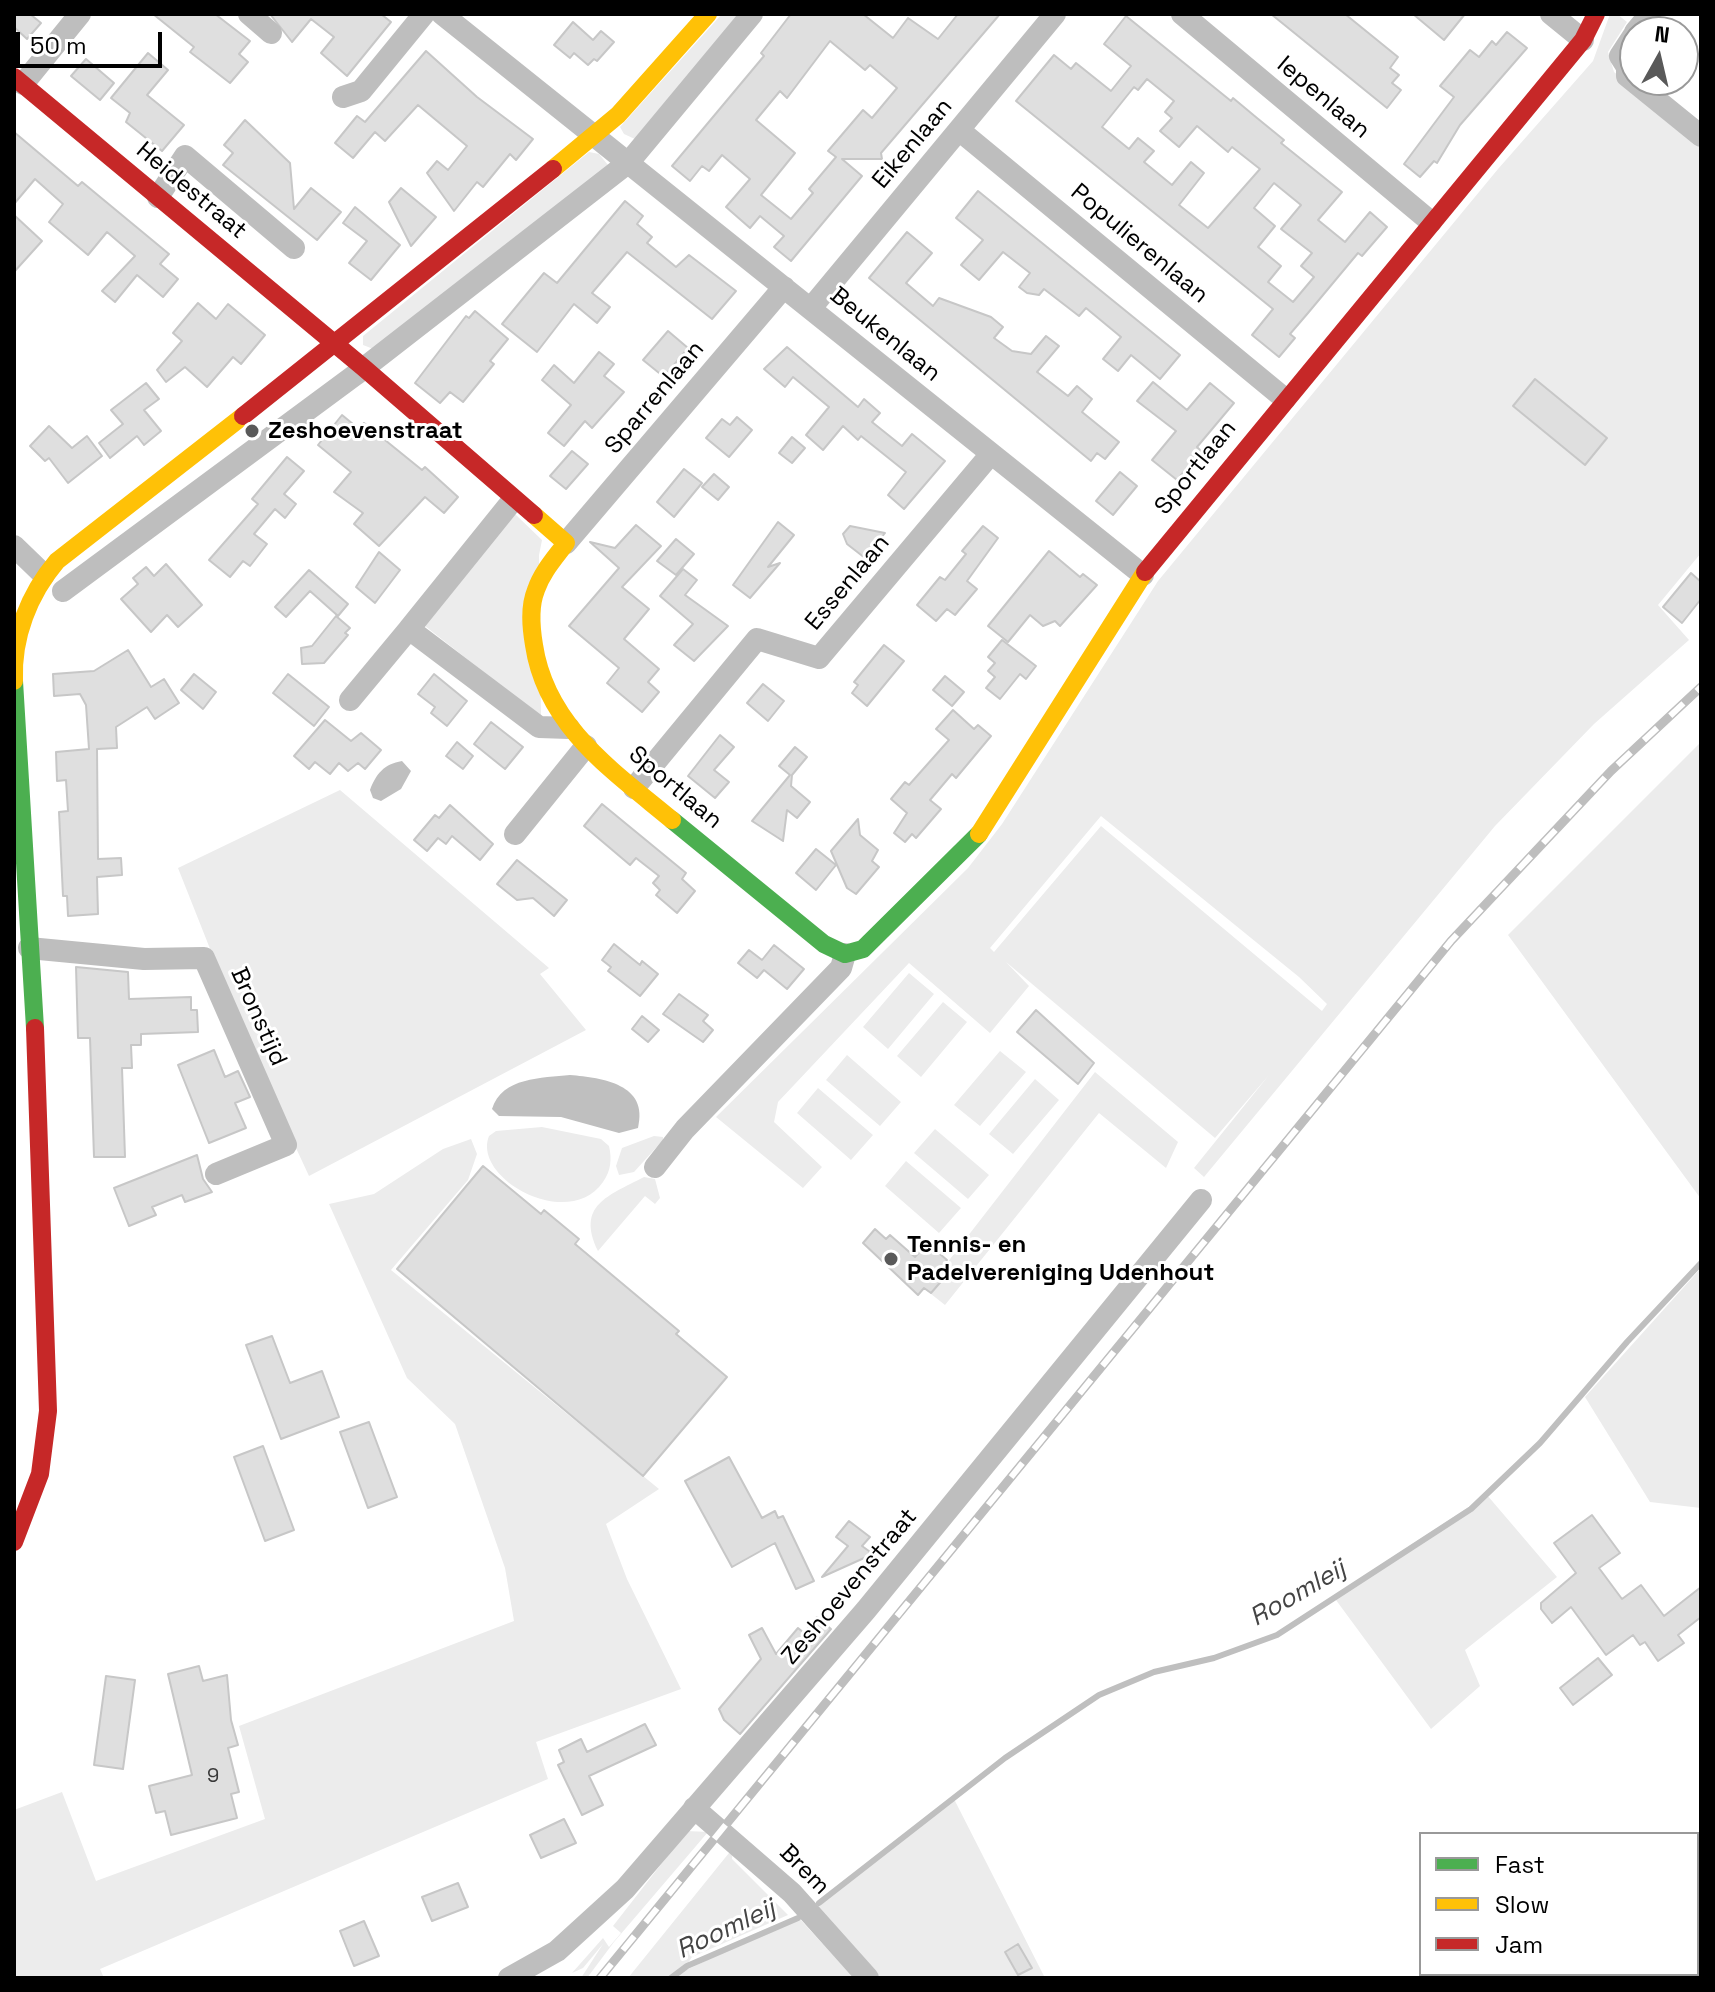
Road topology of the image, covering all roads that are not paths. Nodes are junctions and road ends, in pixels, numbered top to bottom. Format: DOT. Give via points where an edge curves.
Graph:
graph roads {
  1 [pos="80,14"];
  2 [pos="249,14"];
  3 [pos="424,14"];
  4 [pos="442,14"];
  5 [pos="708,14"];
  6 [pos="752,14"];
  7 [pos="1055,14"];
  8 [pos="1182,14"];
  9 [pos="1551,14"];
  10 [pos="1596,14"];
  11 [pos="271,33"];
  12 [pos="1583,40"];
  13 [pos="18,80"];
  14 [pos="1652,96"];
  15 [pos="343,97"];
  16 [pos="959,130"];
  17 [pos="595,135"];
  18 [pos="1701,136"];
  19 [pos="629,162"];
  20 [pos="158,197"];
  21 [pos="1431,222"];
  22 [pos="294,248"];
  23 [pos="784,287"];
  24 [pos="811,308"];
  25 [pos="335,345"];
  26 [pos="364,368"];
  27 [pos="1285,399"];
  28 [pos="990,455"];
  29 [pos="157,483"];
  30 [pos="513,500"];
  31 [pos="176,506"];
  32 [pos="566,543"];
  33 [pos="14,546"];
  34 [pos="44,575"];
  35 [pos="1143,575"];
  36 [pos="63,591"];
  37 [pos="409,629"];
  38 [pos="350,700"];
  39 [pos="569,728"];
  40 [pos="586,746"];
  41 [pos="634,788"];
  42 [pos="515,834"];
  43 [pos="19,885"];
  44 [pos="29,948"];
  45 [pos="845,954"];
  46 [pos="655,1167"];
  47 [pos="216,1174"];
  48 [pos="1201,1200"];
  49 [pos="14,1542"];
  50 [pos="694,1808"];
  51 [pos="1701,1976"];
  52 [pos="509,1978"];
  53 [pos="868,1978"];
  54 [pos="1683,1978"];
  1 -- 13 [label="street"];
  2 -- 11 [label="street"];
  3 -- 15 [label="street" via="361,91"];
  4 -- 17 [label="street, Beukenlaan"];
  5 -- 17 [label="street"];
  6 -- 19 [label="street"];
  7 -- 16 [label="street, Eikenlaan"];
  8 -- 21 [label="street, Iepenlaan"];
  9 -- 12 [label="street"];
  10 -- 12 [label="street, Sportlaan"];
  12 -- 21 [label="street, Sportlaan"];
  13 -- 20 [label="street, Heidestraat"];
  14 -- 18 [label="street"];
  16 -- 24 [label="street, Eikenlaan"];
  16 -- 27 [label="street, Populierenlaan"];
  17 -- 19 [label="street, Beukenlaan"];
  17 -- 25 [label="street"];
  19 -- 23 [label="street, Beukenlaan"];
  19 -- 26 [label="street"];
  20 -- 22 [label="street, Heidestraat" via="185,156"];
  20 -- 25 [label="street, Heidestraat"];
  21 -- 27 [label="street, Sportlaan"];
  23 -- 24 [label="street, Beukenlaan"];
  23 -- 32 [label="street, Sparrenlaan"];
  24 -- 28 [label="street, Beukenlaan"];
  25 -- 26 [label="street"];
  25 -- 29 [label="street"];
  26 -- 30 [label="street"];
  26 -- 31 [label="street"];
  27 -- 35 [label="street, Sportlaan"];
  28 -- 35 [label="street, Beukenlaan"];
  28 -- 41 [label="street, Essenlaan" via="819,658 757,639"];
  29 -- 31 [label="street"];
  29 -- 34 [label="street"];
  30 -- 32 [label="street"];
  30 -- 37 [label="street"];
  31 -- 36 [label="street"];
  32 -- 39 [label="street, Sportlaan" via="538,584 532,619 540,669 552,703"];
  33 -- 34 [label="street"];
  34 -- 43 [label="street" via="23,621 15,663"];
  35 -- 45 [label="street, Sportlaan" via="981,832 863,949"];
  37 -- 38 [label="street"];
  37 -- 39 [label="street" via="539,727"];
  39 -- 40 [label="street, Sportlaan"];
  40 -- 41 [label="street, Sportlaan"];
  40 -- 42 [label="street"];
  41 -- 45 [label="street, Sportlaan" via="824,944"];
  43 -- 44 [label="street"];
  44 -- 47 [label="street, Bronstijd" via="144,959 204,958 286,1145"];
  44 -- 49 [label="street" via="48,1411 40,1474"];
  45 -- 46 [label="street, Sportlaan" via="841,968 685,1129"];
  48 -- 50 [label="street, Zeshoevenstraat" via="866,1610"];
  50 -- 52 [label="street, Zeshoevenstraat" via="625,1889 557,1951"];
  50 -- 53 [label="street, Brem" via="792,1893"];
  51 -- 54 [label="street"];
}
